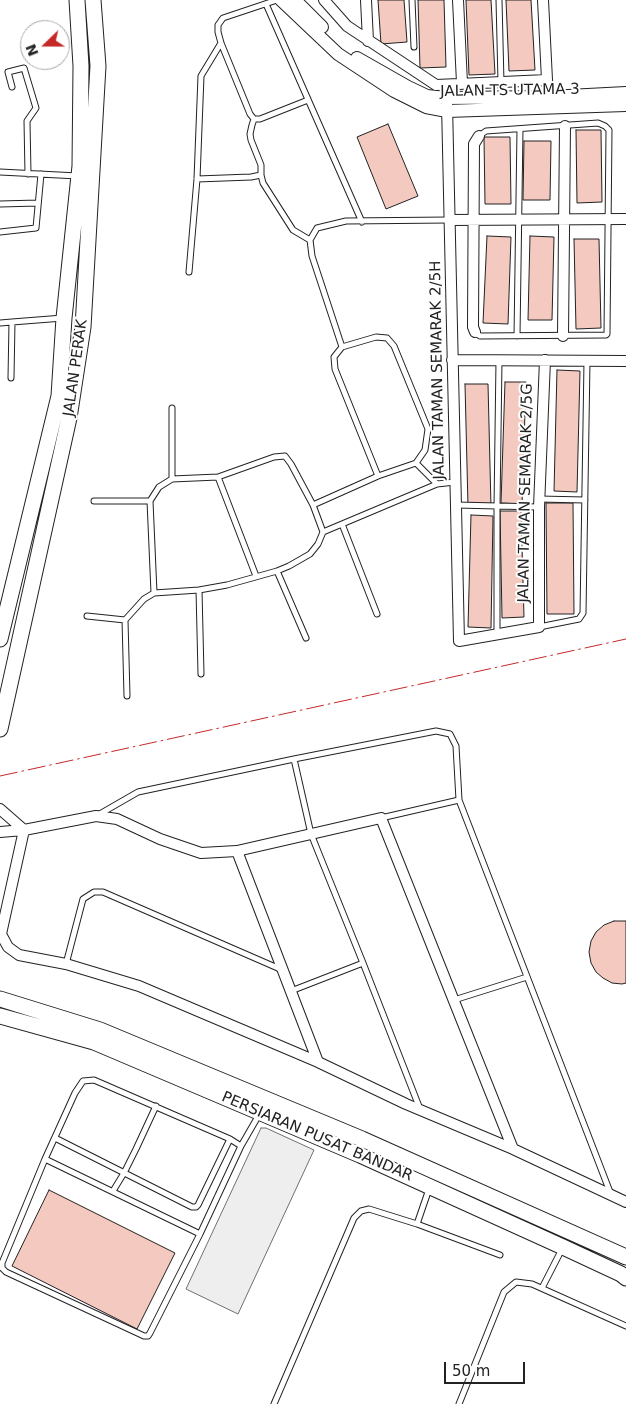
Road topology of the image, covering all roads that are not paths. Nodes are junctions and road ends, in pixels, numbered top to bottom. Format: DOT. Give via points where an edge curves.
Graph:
graph roads {
  1 [pos="76,0"];
  2 [pos="93,0"];
  3 [pos="279,0"];
  4 [pos="296,0"];
  5 [pos="324,0"];
  6 [pos="366,0"];
  7 [pos="412,0"];
  8 [pos="458,0"];
  9 [pos="499,0"];
  10 [pos="543,0"];
  11 [pos="266,4"];
  12 [pos="368,41"];
  13 [pos="221,43"];
  14 [pos="414,48"];
  15 [pos="547,80"];
  16 [pos="502,82"];
  17 [pos="462,83"];
  18 [pos="12,87"];
  19 [pos="626,93"];
  20 [pos="549,97"];
  21 [pos="446,98"];
  22 [pos="308,100"];
  23 [pos="626,105"];
  24 [pos="447,112"];
  25 [pos="254,119"];
  26 [pos="565,126"];
  27 [pos="520,129"];
  28 [pos="479,136"];
  29 [pos="0,172"];
  30 [pos="28,174"];
  31 [pos="41,174"];
  32 [pos="79,176"];
  33 [pos="261,176"];
  34 [pos="197,179"];
  35 [pos="38,203"];
  36 [pos="0,204"];
  37 [pos="608,219"];
  38 [pos="626,219"];
  39 [pos="449,220"];
  40 [pos="474,220"];
  41 [pos="519,220"];
  42 [pos="565,220"];
  43 [pos="362,222"];
  44 [pos="0,232"];
  45 [pos="310,240"];
  46 [pos="189,272"];
  47 [pos="64,318"];
  48 [pos="12,322"];
  49 [pos="0,323"];
  50 [pos="474,332"];
  51 [pos="517,336"];
  52 [pos="564,336"];
  53 [pos="342,347"];
  54 [pos="452,360"];
  55 [pos="499,360"];
  56 [pos="544,360"];
  57 [pos="587,361"];
  58 [pos="626,361"];
  59 [pos="11,378"];
  60 [pos="172,408"];
  61 [pos="416,463"];
  62 [pos="378,476"];
  63 [pos="218,477"];
  64 [pos="172,480"];
  65 [pos="455,482"];
  66 [pos="437,484"];
  67 [pos="585,500"];
  68 [pos="94,501"];
  69 [pos="150,501"];
  70 [pos="539,503"];
  71 [pos="313,505"];
  72 [pos="456,505"];
  73 [pos="497,507"];
  74 [pos="342,524"];
  75 [pos="323,532"];
  76 [pos="277,571"];
  77 [pos="256,576"];
  78 [pos="199,590"];
  79 [pos="154,593"];
  80 [pos="376,614"];
  81 [pos="87,616"];
  82 [pos="125,620"];
  83 [pos="539,627"];
  84 [pos="497,634"];
  85 [pos="306,638"];
  86 [pos="0,639"];
  87 [pos="201,674"];
  88 [pos="127,696"];
  89 [pos="2,707"];
  90 [pos="0,729"];
  91 [pos="294,759"];
  92 [pos="458,800"];
  93 [pos="0,809"];
  94 [pos="96,816"];
  95 [pos="382,818"];
  96 [pos="24,830"];
  97 [pos="0,832"];
  98 [pos="311,834"];
  99 [pos="237,850"];
  100 [pos="363,963"];
  101 [pos="66,964"];
  102 [pos="283,970"];
  103 [pos="528,977"];
  104 [pos="291,991"];
  105 [pos="0,999"];
  106 [pos="454,1000"];
  107 [pos="0,1016"];
  108 [pos="318,1062"];
  109 [pos="156,1106"];
  110 [pos="420,1110"];
  111 [pos="260,1113"];
  112 [pos="55,1138"];
  113 [pos="230,1140"];
  114 [pos="241,1146"];
  115 [pos="512,1149"];
  116 [pos="45,1159"];
  117 [pos="124,1173"];
  118 [pos="430,1186"];
  119 [pos="113,1191"];
  120 [pos="611,1195"];
  121 [pos="626,1202"];
  122 [pos="416,1224"];
  123 [pos="200,1234"];
  124 [pos="563,1247"];
  125 [pos="500,1256"];
  126 [pos="626,1257"];
  127 [pos="626,1278"];
  128 [pos="542,1288"];
  129 [pos="626,1326"];
  130 [pos="274,1404"];
  131 [pos="459,1404"];
  1 -- 32 [label="main road, JALAN PERAK" via="81,66"];
  2 -- 89 [label="main road, JALAN PERAK" via="98,66 83,328 69,418"];
  3 -- 11 [label="lane"];
  3 -- 24 [label="street, JALAN TS UTAMA 3" via="338,54 394,91 426,107"];
  4 -- 21 [label="street, JALAN TS UTAMA 3" via="348,52 427,96"];
  5 -- 12 [label="street" via="346,26"];
  6 -- 12 [label="street"];
  7 -- 14 [label="lane"];
  8 -- 17 [label="street"];
  9 -- 16 [label="lane"];
  10 -- 15 [label="street"];
  11 -- 13 [label="lane" via="224,18 218,25"];
  11 -- 22 [label="lane"];
  12 -- 17 [label="street" via="436,85"];
  13 -- 25 [label="lane"];
  13 -- 34 [label="lane" via="201,76"];
  15 -- 16 [label="street"];
  15 -- 20 [label="street"];
  16 -- 17 [label="street"];
  18 -- 30 [label="lane" via="8,72 24,68 36,108 27,121"];
  19 -- 20 [label="street, JALAN TS UTAMA 3"];
  20 -- 21 [label="street, JALAN TS UTAMA 3"];
  21 -- 24 [label="street, JALAN TAMAN SEMARAK 2/5H"];
  22 -- 25 [label="lane"];
  22 -- 43 [label="lane"];
  23 -- 24 [label="street, JALAN TS UTAMA 3"];
  24 -- 39 [label="street, JALAN TAMAN SEMARAK 2/5H"];
  25 -- 33 [label="lane" via="250,134 261,165"];
  26 -- 27 [label="lane"];
  26 -- 37 [label="lane" via="598,123 609,130"];
  26 -- 42 [label="street"];
  27 -- 28 [label="lane" via="486,131"];
  27 -- 41 [label="lane"];
  28 -- 40 [label="street" via="474,144"];
  29 -- 30 [label="lane"];
  30 -- 31 [label="lane"];
  31 -- 32 [label="lane"];
  31 -- 35 [label="lane"];
  32 -- 47 [label="main road, JALAN PERAK"];
  33 -- 34 [label="lane"];
  33 -- 45 [label="lane" via="293,230"];
  34 -- 46 [label="lane"];
  35 -- 36 [label="lane"];
  35 -- 44 [label="lane" via="36,228"];
  37 -- 38 [label="street"];
  37 -- 42 [label="street"];
  37 -- 52 [label="lane" via="607,334"];
  39 -- 40 [label="street"];
  39 -- 43 [label="lane"];
  39 -- 54 [label="street, JALAN TAMAN SEMARAK 2/5H"];
  40 -- 41 [label="street"];
  40 -- 50 [label="street"];
  41 -- 42 [label="street"];
  41 -- 51 [label="lane"];
  42 -- 52 [label="street"];
  43 -- 45 [label="lane" via="346,221 317,228"];
  45 -- 53 [label="lane" via="312,256"];
  47 -- 48 [label="lane"];
  47 -- 86 [label="main road, JALAN PERAK" via="59,396"];
  48 -- 49 [label="lane"];
  48 -- 59 [label="lane"];
  50 -- 51 [label="lane" via="480,336"];
  51 -- 52 [label="lane"];
  53 -- 61 [label="lane" via="376,337 387,338 394,346 428,429 425,450"];
  53 -- 62 [label="lane" via="334,357 335,369"];
  54 -- 55 [label="street"];
  54 -- 65 [label="street, JALAN TAMAN SEMARAK 2/5H"];
  55 -- 56 [label="street"];
  55 -- 73 [label="lane"];
  56 -- 57 [label="street"];
  56 -- 70 [label="street, JALAN TAMAN SEMARAK 2/5G"];
  57 -- 58 [label="street"];
  57 -- 67 [label="lane"];
  60 -- 64 [label="lane"];
  61 -- 62 [label="lane"];
  61 -- 66 [label="lane"];
  62 -- 71 [label="lane"];
  63 -- 64 [label="lane"];
  63 -- 71 [label="lane" via="285,456"];
  63 -- 77 [label="lane"];
  64 -- 69 [label="lane" via="159,487"];
  65 -- 66 [label="lane"];
  65 -- 72 [label="street, JALAN TAMAN SEMARAK 2/5H"];
  66 -- 74 [label="lane"];
  67 -- 70 [label="lane"];
  67 -- 83 [label="lane" via="582,616"];
  68 -- 69 [label="lane"];
  69 -- 79 [label="lane"];
  70 -- 73 [label="lane"];
  70 -- 83 [label="street, JALAN TAMAN SEMARAK 2/5G"];
  71 -- 75 [label="lane"];
  72 -- 73 [label="lane"];
  72 -- 84 [label="street, JALAN TAMAN SEMARAK 2/5H" via="459,641"];
  73 -- 84 [label="lane"];
  74 -- 75 [label="lane"];
  74 -- 80 [label="lane"];
  75 -- 76 [label="lane" via="310,554"];
  76 -- 77 [label="lane"];
  76 -- 85 [label="lane"];
  77 -- 78 [label="lane"];
  78 -- 79 [label="lane"];
  78 -- 87 [label="lane"];
  79 -- 82 [label="lane"];
  81 -- 82 [label="lane"];
  82 -- 88 [label="lane"];
  83 -- 84 [label="street"];
  89 -- 90 [label="main road, JALAN PERAK"];
  91 -- 92 [label="lane" via="436,731 450,734 456,746"];
  91 -- 94 [label="lane" via="138,792"];
  91 -- 98 [label="lane"];
  92 -- 95 [label="lane"];
  92 -- 103 [label="lane"];
  93 -- 96 [label="street"];
  94 -- 96 [label="street"];
  94 -- 99 [label="street" via="117,819 201,853"];
  95 -- 98 [label="street"];
  95 -- 106 [label="street"];
  96 -- 97 [label="street"];
  96 -- 101 [label="street" via="1,934 8,947 19,955"];
  98 -- 99 [label="street"];
  98 -- 100 [label="lane"];
  99 -- 102 [label="street"];
  100 -- 104 [label="lane"];
  100 -- 110 [label="lane"];
  101 -- 102 [label="lane" via="83,899 94,892 103,892"];
  101 -- 108 [label="street" via="139,986"];
  102 -- 104 [label="street"];
  103 -- 106 [label="lane"];
  103 -- 120 [label="lane"];
  104 -- 108 [label="street"];
  105 -- 126 [label="main road, PERSIARAN PUSAT BANDAR" via="100,1030 362,1139"];
  106 -- 115 [label="street"];
  107 -- 111 [label="main road, PERSIARAN PUSAT BANDAR" via="94,1042"];
  108 -- 110 [label="street"];
  109 -- 112 [label="lane" via="94,1080 83,1081"];
  109 -- 113 [label="lane"];
  109 -- 117 [label="lane"];
  110 -- 115 [label="street"];
  111 -- 114 [label="lane"];
  111 -- 118 [label="main road, PERSIARAN PUSAT BANDAR"];
  112 -- 116 [label="lane"];
  112 -- 117 [label="lane"];
  113 -- 114 [label="lane"];
  113 -- 117 [label="lane" via="196,1207"];
  114 -- 123 [label="lane"];
  115 -- 120 [label="street"];
  116 -- 119 [label="lane"];
  116 -- 123 [label="lane" via="2,1263 6,1272 148,1336"];
  117 -- 119 [label="lane"];
  118 -- 122 [label="lane"];
  118 -- 124 [label="main road, PERSIARAN PUSAT BANDAR"];
  119 -- 123 [label="lane"];
  120 -- 121 [label="street"];
  122 -- 125 [label="lane"];
  122 -- 130 [label="lane" via="369,1209 354,1218"];
  124 -- 127 [label="main road, PERSIARAN PUSAT BANDAR"];
  124 -- 128 [label="lane"];
  128 -- 129 [label="lane"];
  128 -- 131 [label="lane" via="516,1282 504,1292"];
}
